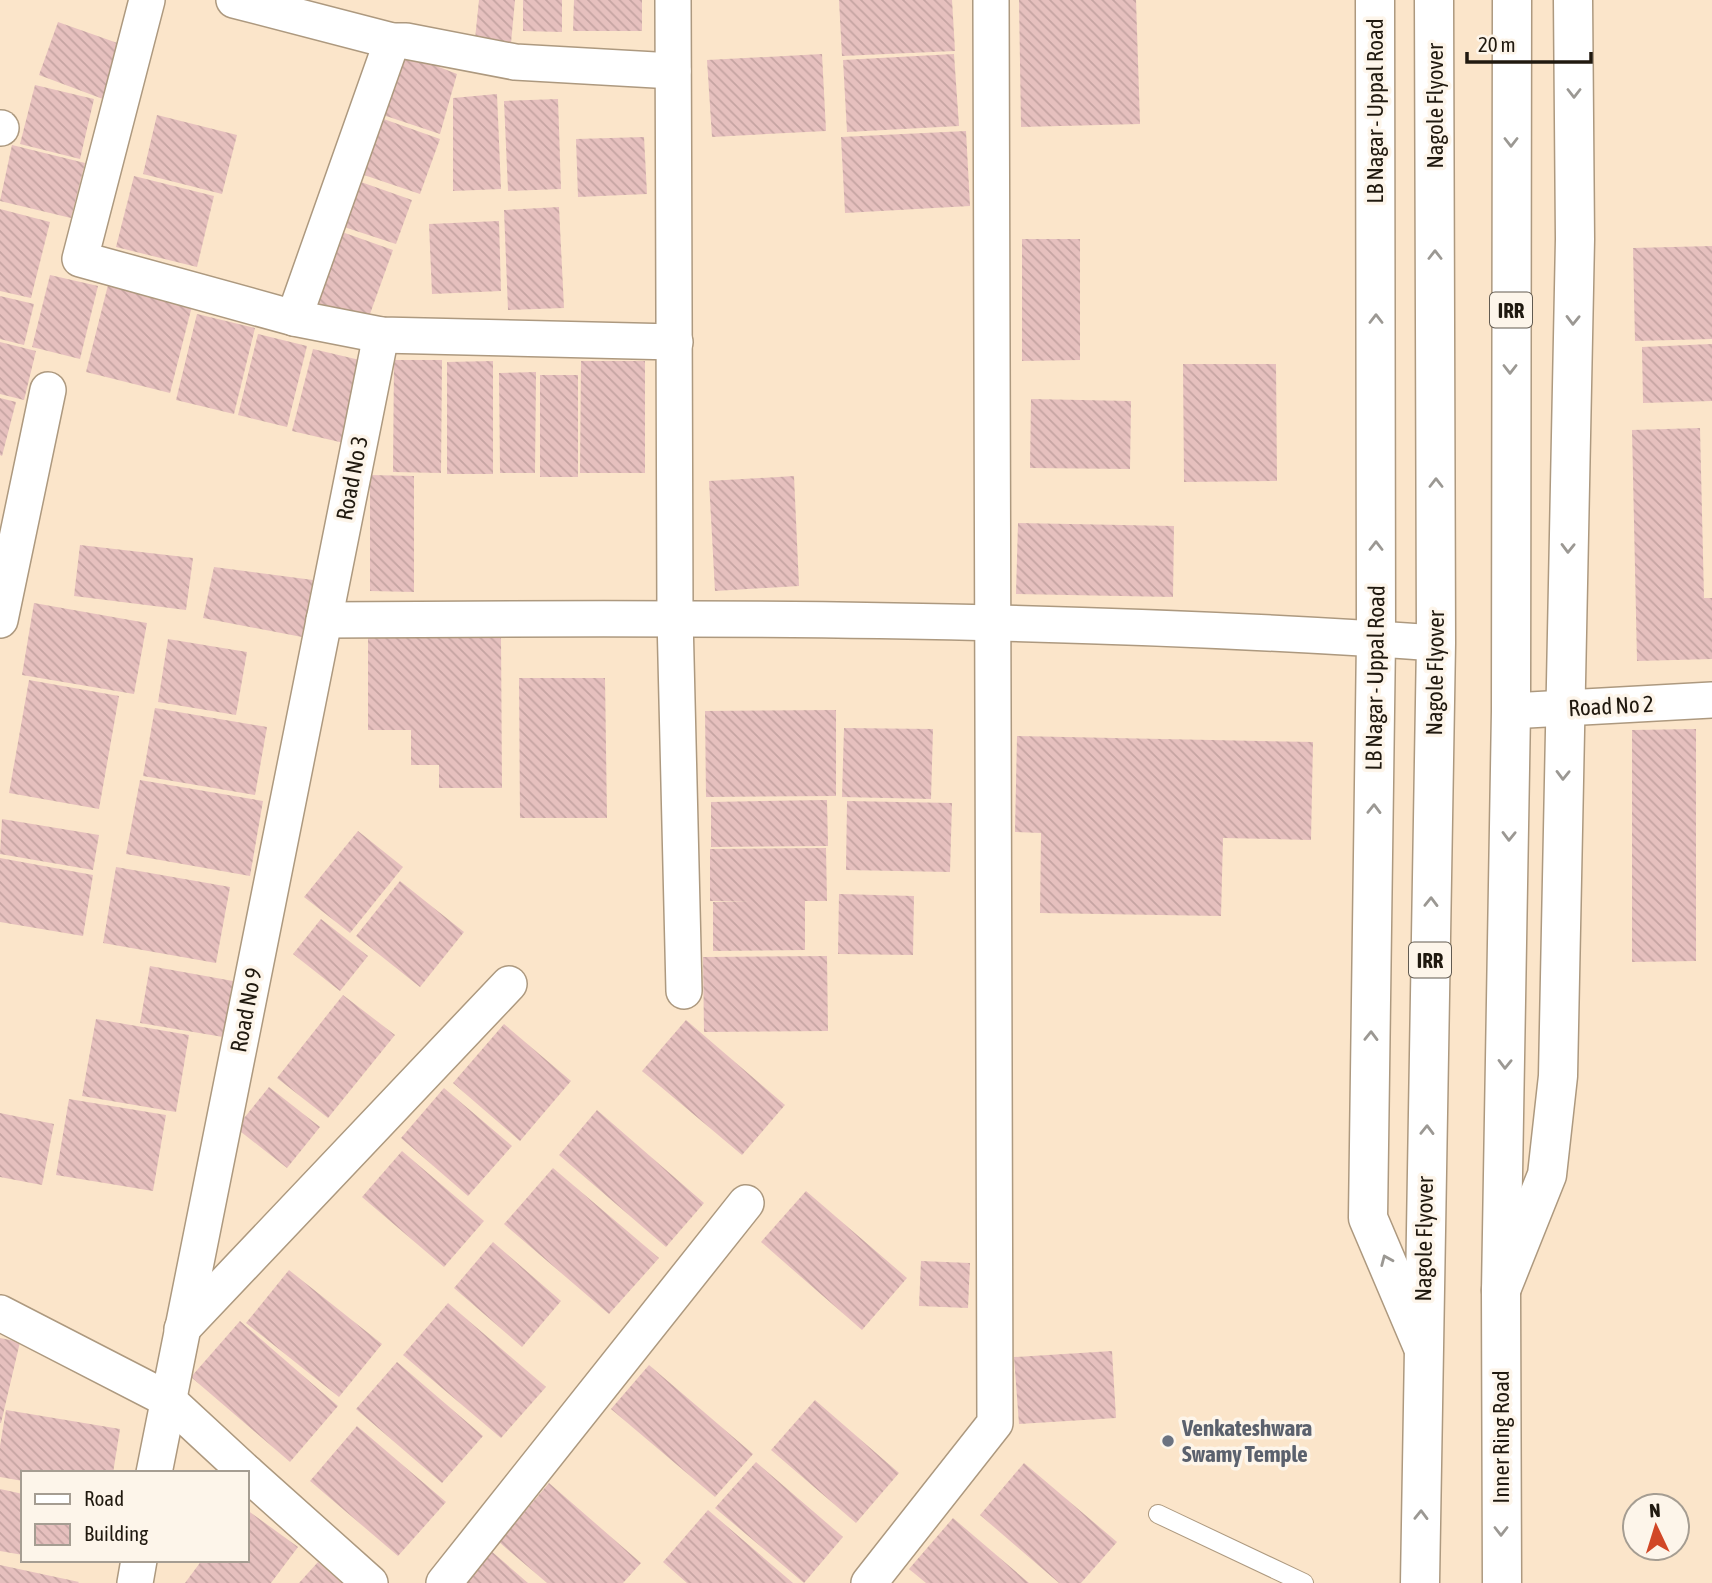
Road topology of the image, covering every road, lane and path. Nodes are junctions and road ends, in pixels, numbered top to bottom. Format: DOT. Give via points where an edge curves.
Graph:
graph roads {
  1 [pos="147,0"];
  2 [pos="234,0"];
  3 [pos="673,0"];
  4 [pos="991,0"];
  5 [pos="1375,0"];
  6 [pos="1434,0"];
  7 [pos="1511,0"];
  8 [pos="1573,0"];
  9 [pos="393,41"];
  10 [pos="673,71"];
  11 [pos="294,318"];
  12 [pos="381,335"];
  13 [pos="676,342"];
  14 [pos="48,390"];
  15 [pos="675,617"];
  16 [pos="0,620"];
  17 [pos="324,620"];
  18 [pos="991,623"];
  19 [pos="1376,639"];
  20 [pos="1436,643"];
  21 [pos="1712,700"];
  22 [pos="1564,708"];
  23 [pos="1511,711"];
  24 [pos="509,984"];
  25 [pos="684,991"];
  26 [pos="746,1202"];
  27 [pos="1501,1291"];
  28 [pos="0,1313"];
  29 [pos="181,1329"];
  30 [pos="1422,1345"];
  31 [pos="167,1399"];
  32 [pos="154,1471"];
  33 [pos="245,1471"];
  34 [pos="248,1474"];
  35 [pos="1158,1514"];
  36 [pos="139,1562"];
  37 [pos="135,1583"];
  38 [pos="370,1583"];
  39 [pos="444,1583"];
  40 [pos="869,1583"];
  41 [pos="1304,1583"];
  42 [pos="1420,1583"];
  43 [pos="1502,1583"];
  1 -- 11 [label="street" via="79,259"];
  2 -- 9 [label="street"];
  3 -- 10 [label="street"];
  4 -- 18 [label="street"];
  19 -- 5 [label="main road, LB Nagar - Uppal Road, one-way"];
  20 -- 6 [label="main road, Nagole Flyover / IRR, one-way"];
  7 -- 23 [label="main road, IRR, one-way"];
  8 -- 22 [label="main road, one-way" via="1575,239"];
  9 -- 10 [label="street" via="515,62"];
  9 -- 11 [label="street"];
  10 -- 13 [label="street"];
  11 -- 12 [label="street"];
  12 -- 13 [label="street"];
  12 -- 17 [label="street, Road No 3"];
  13 -- 15 [label="street"];
  14 -- 16 [label="street"];
  15 -- 17 [label="street"];
  15 -- 18 [label="street"];
  15 -- 25 [label="street"];
  17 -- 29 [label="street, Road No 9"];
  18 -- 19 [label="street"];
  18 -- 40 [label="street" via="995,1423"];
  19 -- 20 [label="street"];
  30 -- 19 [label="main road, LB Nagar - Uppal Road, one-way" via="1368,1218"];
  30 -- 20 [label="main road, Nagole Flyover / IRR, one-way"];
  21 -- 22 [label="street, Road No 2"];
  22 -- 23 [label="street, Road No 2"];
  22 -- 27 [label="main road, one-way" via="1558,1076 1547,1175"];
  23 -- 27 [label="main road, IRR, one-way"];
  24 -- 29 [label="street"];
  26 -- 39 [label="street"];
  27 -- 43 [label="main road, Inner Ring Road / IRR, one-way"];
  28 -- 31 [label="street"];
  29 -- 31 [label="street, Road No 9"];
  42 -- 30 [label="main road, IRR, one-way"];
  31 -- 32 [label="street, Road No 9"];
  31 -- 33 [label="street"];
  34 -- 38 [label="street"];
  35 -- 41 [label="lane"];
  36 -- 37 [label="street"];
}
